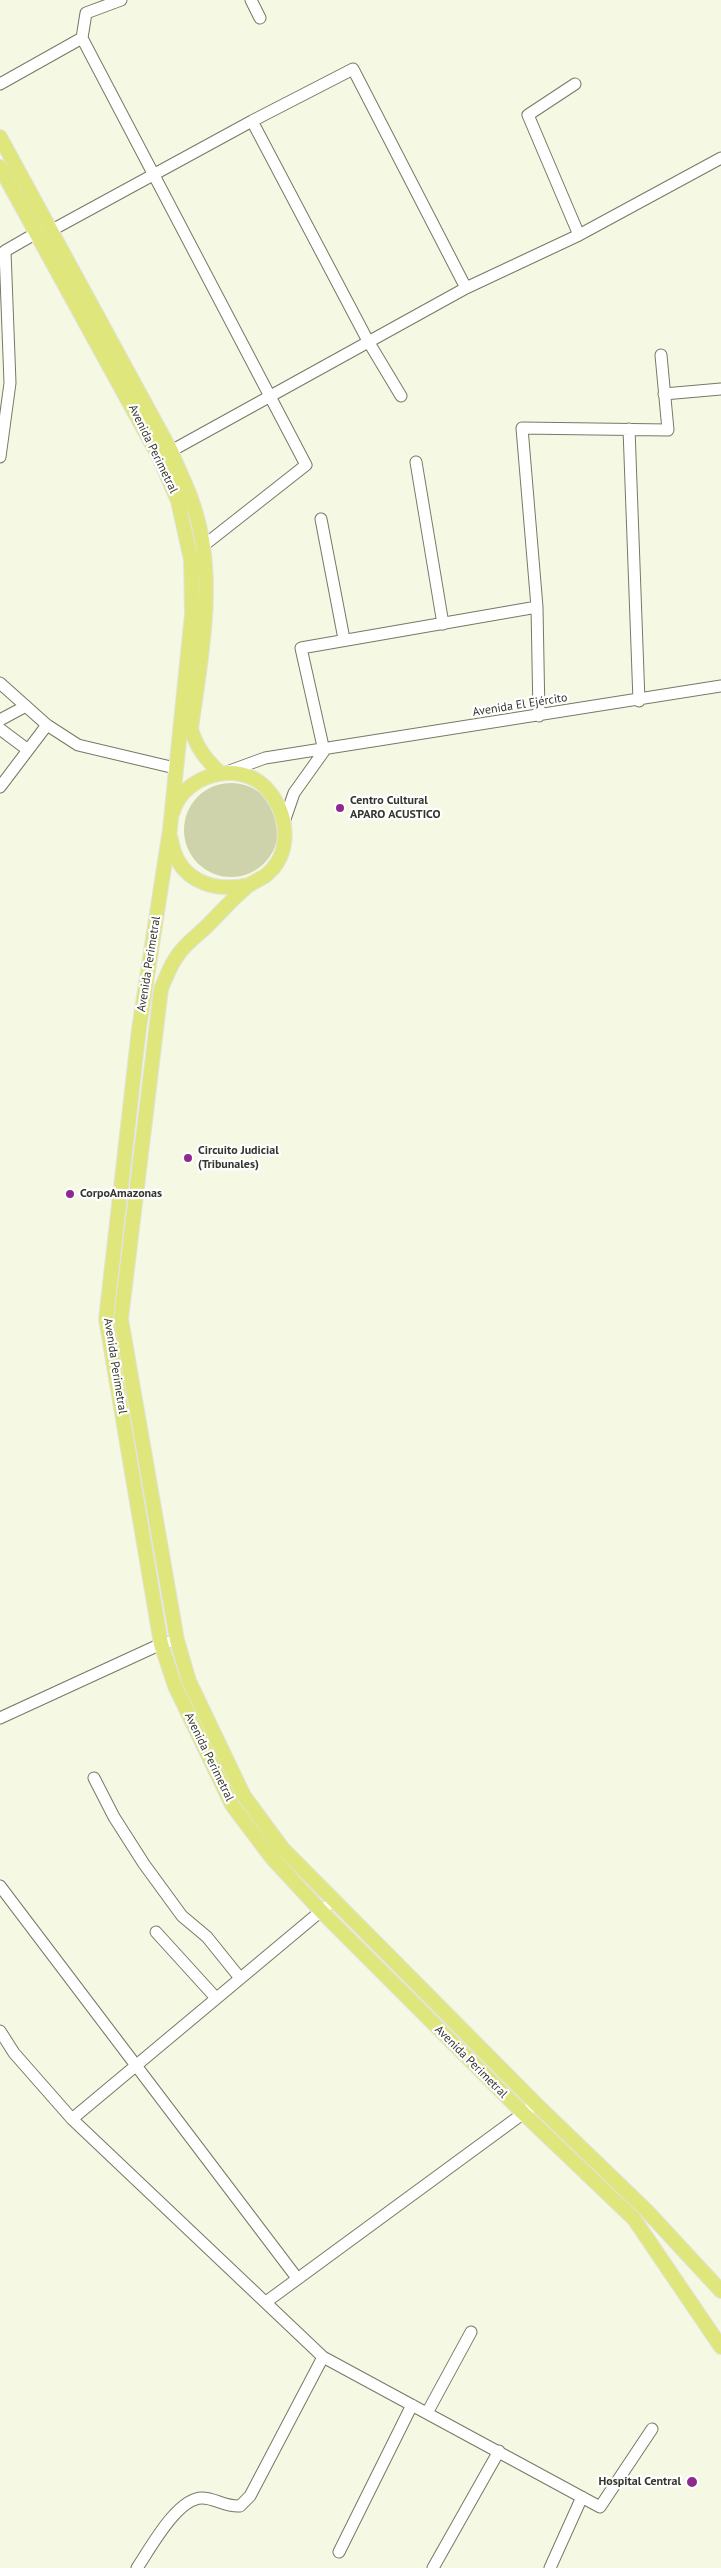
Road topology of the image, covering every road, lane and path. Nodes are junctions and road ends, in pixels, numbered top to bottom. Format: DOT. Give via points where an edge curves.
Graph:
graph roads {
  1 [pos="121,0"];
  2 [pos="251,0"];
  3 [pos="260,18"];
  4 [pos="82,38"];
  5 [pos="0,84"];
  6 [pos="575,84"];
  7 [pos="252,121"];
  8 [pos="0,137"];
  9 [pos="721,158"];
  10 [pos="0,167"];
  11 [pos="155,173"];
  12 [pos="52,230"];
  13 [pos="38,232"];
  14 [pos="579,235"];
  15 [pos="466,288"];
  16 [pos="368,341"];
  17 [pos="661,354"];
  18 [pos="721,388"];
  19 [pos="664,394"];
  20 [pos="401,396"];
  21 [pos="271,397"];
  22 [pos="629,429"];
  23 [pos="171,451"];
  24 [pos="0,457"];
  25 [pos="416,462"];
  26 [pos="321,519"];
  27 [pos="203,546"];
  28 [pos="537,607"];
  29 [pos="443,624"];
  30 [pos="344,639"];
  31 [pos="0,683"];
  32 [pos="721,686"];
  33 [pos="639,701"];
  34 [pos="26,706"];
  35 [pos="539,716"];
  36 [pos="0,720"];
  37 [pos="47,725"];
  38 [pos="0,729"];
  39 [pos="28,750"];
  40 [pos="324,751"];
  41 [pos="175,768"];
  42 [pos="222,773"];
  43 [pos="0,787"];
  44 [pos="285,819"];
  45 [pos="170,830"];
  46 [pos="249,886"];
  47 [pos="176,1640"];
  48 [pos="161,1644"];
  49 [pos="0,1718"];
  50 [pos="94,1778"];
  51 [pos="0,1886"];
  52 [pos="333,1901"];
  53 [pos="321,1911"];
  54 [pos="156,1932"];
  55 [pos="240,1978"];
  56 [pos="216,1998"];
  57 [pos="0,2031"];
  58 [pos="136,2065"];
  59 [pos="536,2104"];
  60 [pos="523,2113"];
  61 [pos="72,2119"];
  62 [pos="297,2278"];
  63 [pos="721,2291"];
  64 [pos="266,2302"];
  65 [pos="471,2332"];
  66 [pos="721,2347"];
  67 [pos="323,2357"];
  68 [pos="412,2405"];
  69 [pos="427,2413"];
  70 [pos="652,2429"];
  71 [pos="499,2451"];
  72 [pos="582,2497"];
  73 [pos="339,2552"];
  74 [pos="137,2568"];
  75 [pos="433,2568"];
  76 [pos="550,2568"];
  1 -- 4 [label="street" via="86,13"];
  2 -- 3 [label="street"];
  4 -- 5 [label="street"];
  4 -- 11 [label="street"];
  6 -- 14 [label="street" via="528,114"];
  7 -- 11 [label="street"];
  7 -- 15 [label="street" via="352,69"];
  7 -- 16 [label="street"];
  8 -- 12 [label="main road, Avenida Perimetral"];
  9 -- 14 [label="street"];
  10 -- 13 [label="main road, Avenida Perimetral"];
  11 -- 12 [label="street"];
  11 -- 21 [label="street"];
  12 -- 23 [label="main road, Avenida Perimetral"];
  13 -- 24 [label="street" via="5,251 10,383"];
  13 -- 41 [label="main road, Avenida Perimetral" via="160,459 178,501 191,560 192,614"];
  14 -- 15 [label="street"];
  15 -- 16 [label="street"];
  16 -- 20 [label="street"];
  16 -- 21 [label="street"];
  17 -- 19 [label="street"];
  18 -- 19 [label="street"];
  19 -- 22 [label="street" via="668,430"];
  21 -- 23 [label="street"];
  21 -- 27 [label="street" via="306,465"];
  22 -- 28 [label="street" via="522,428"];
  22 -- 33 [label="street"];
  23 -- 27 [label="main road, Avenida Perimetral" via="194,505"];
  25 -- 29 [label="street"];
  26 -- 30 [label="street"];
  27 -- 42 [label="main road, Avenida Perimetral" via="205,618 191,729 203,757"];
  28 -- 29 [label="street"];
  28 -- 35 [label="street"];
  29 -- 30 [label="street"];
  30 -- 40 [label="street" via="301,648"];
  31 -- 34 [label="street"];
  32 -- 33 [label="street, Avenida El Ejército"];
  33 -- 35 [label="street, Avenida El Ejército"];
  34 -- 36 [label="street"];
  34 -- 37 [label="street"];
  35 -- 40 [label="street, Avenida El Ejército"];
  37 -- 39 [label="street"];
  37 -- 41 [label="street" via="78,745"];
  38 -- 39 [label="street"];
  39 -- 43 [label="street"];
  40 -- 42 [label="street, Avenida El Ejército" via="265,758"];
  40 -- 44 [label="street" via="294,793"];
  41 -- 45 [label="main road, Avenida Perimetral"];
  42 -- 44 [label="main road" via="245,775 263,785 277,800"];
  42 -- 45 [label="main road" via="200,779 184,792 174,809"];
  44 -- 46 [label="main road" via="285,839 279,859 266,875"];
  45 -- 46 [label="main road" via="172,848 181,865 195,878 212,887"];
  45 -- 48 [label="main road, Avenida Perimetral" via="139,1029 106,1319"];
  46 -- 47 [label="main road, Avenida Perimetral" via="178,954 162,989 121,1319"];
  47 -- 48 [label="street"];
  47 -- 52 [label="main road, Avenida Perimetral" via="189,1681 244,1796 283,1849"];
  48 -- 49 [label="street"];
  48 -- 53 [label="main road, Avenida Perimetral" via="176,1686 232,1804 272,1858"];
  50 -- 55 [label="street" via="114,1817 176,1908 207,1937"];
  51 -- 58 [label="street"];
  52 -- 53 [label="street"];
  52 -- 59 [label="main road, Avenida Perimetral"];
  53 -- 55 [label="street"];
  53 -- 60 [label="main road, Avenida Perimetral"];
  54 -- 56 [label="street"];
  55 -- 56 [label="street"];
  56 -- 58 [label="street"];
  57 -- 61 [label="street" via="14,2053"];
  58 -- 61 [label="street"];
  58 -- 62 [label="street"];
  59 -- 60 [label="street"];
  59 -- 63 [label="main road, Avenida Perimetral" via="647,2211"];
  60 -- 62 [label="street"];
  60 -- 66 [label="main road, Avenida Perimetral" via="634,2219"];
  61 -- 64 [label="street"];
  62 -- 64 [label="street"];
  64 -- 67 [label="street"];
  65 -- 69 [label="street"];
  67 -- 68 [label="street"];
  67 -- 74 [label="street" via="250,2496 240,2506 228,2507 202,2498 189,2502 177,2512"];
  68 -- 69 [label="street"];
  68 -- 73 [label="street"];
  69 -- 71 [label="street"];
  70 -- 72 [label="street" via="600,2507"];
  71 -- 72 [label="street"];
  71 -- 75 [label="street"];
  72 -- 76 [label="street"];
}
